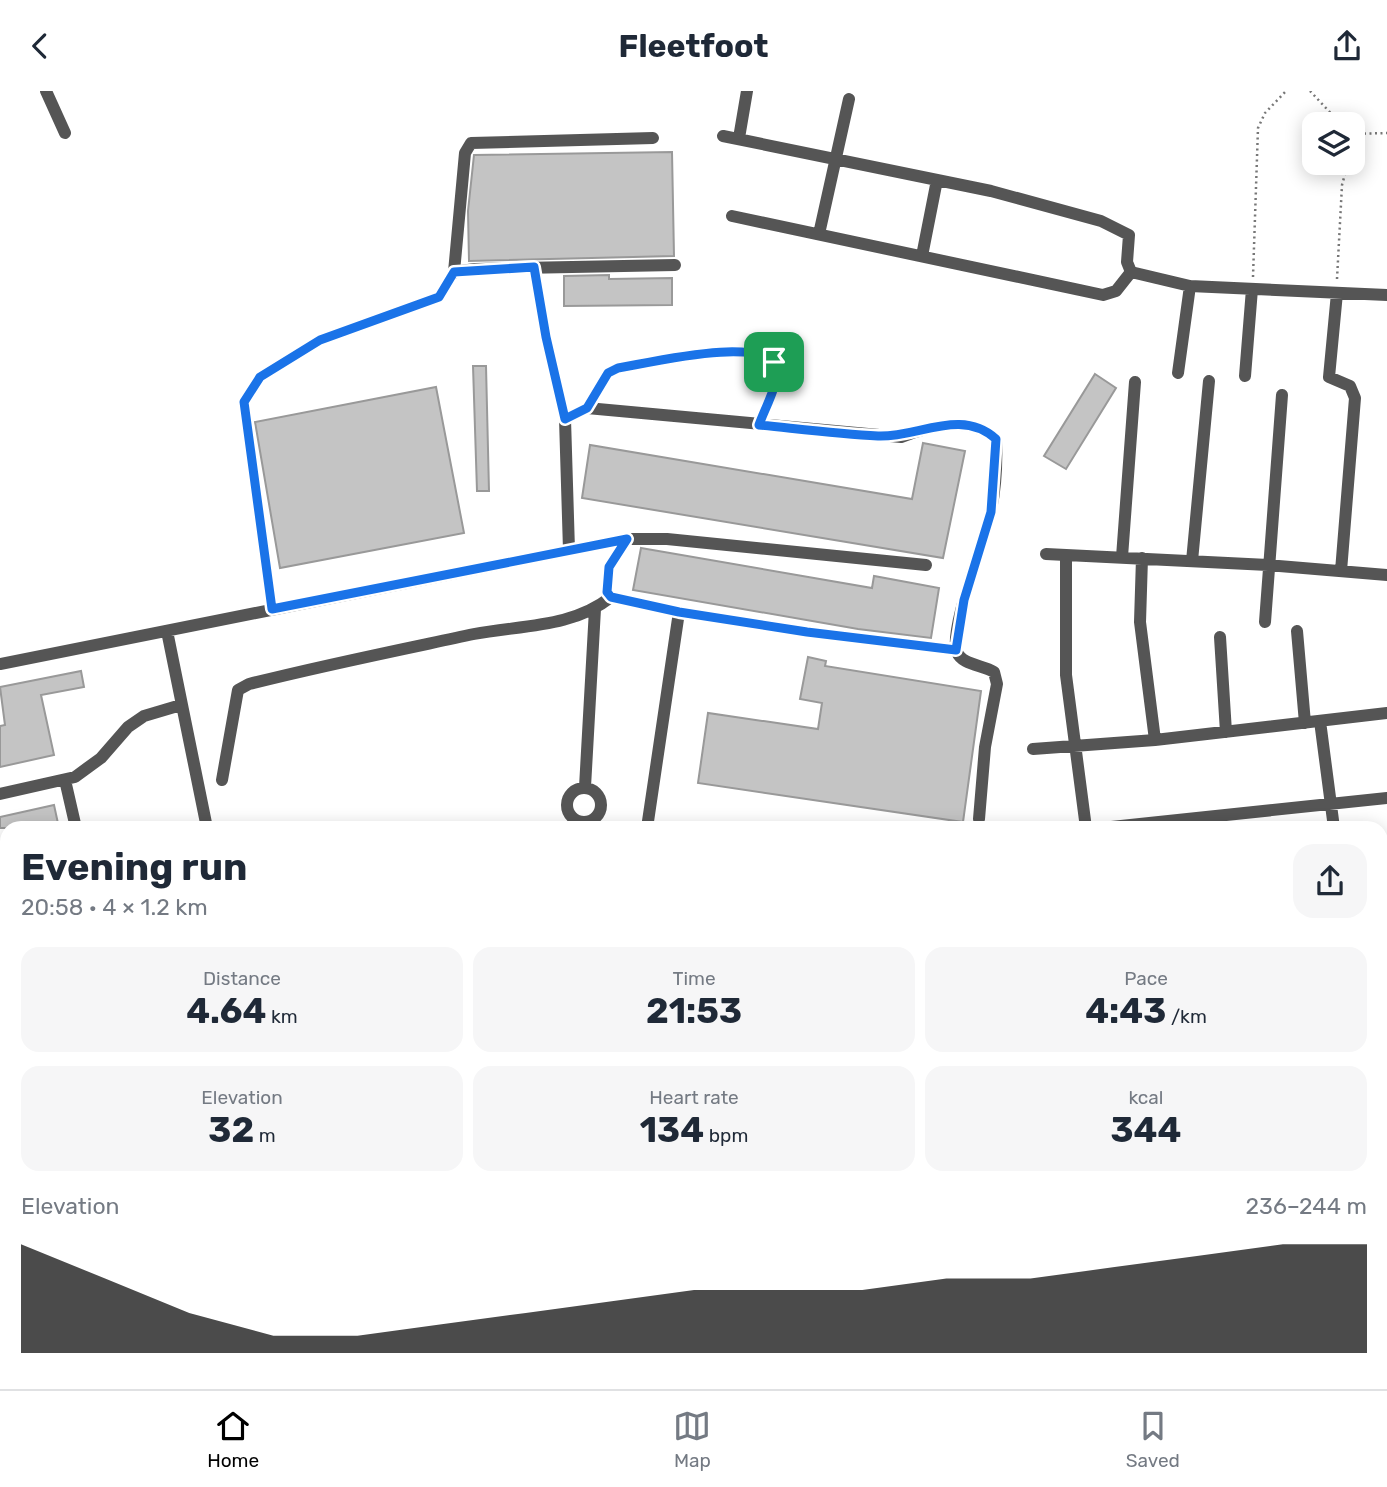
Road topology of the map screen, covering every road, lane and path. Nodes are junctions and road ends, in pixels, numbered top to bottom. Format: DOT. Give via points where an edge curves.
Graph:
graph roads {
  1 [pos="46,91"];
  2 [pos="747,91"];
  3 [pos="1286,91"];
  4 [pos="1310,91"];
  5 [pos="849,99"];
  6 [pos="1330,112"];
  7 [pos="65,133"];
  8 [pos="1387,133"];
  9 [pos="1365,134"];
  10 [pos="723,136"];
  11 [pos="653,138"];
  12 [pos="739,138"];
  13 [pos="836,159"];
  14 [pos="1345,175"];
  15 [pos="937,180"];
  16 [pos="732,216"];
  17 [pos="819,235"];
  18 [pos="922,256"];
  19 [pos="675,265"];
  20 [pos="534,267"];
  21 [pos="454,272"];
  22 [pos="1131,272"];
  23 [pos="1190,286"];
  24 [pos="1252,289"];
  25 [pos="1336,293"];
  26 [pos="1387,295"];
  27 [pos="1178,373"];
  28 [pos="1245,376"];
  29 [pos="1209,381"];
  30 [pos="1135,383"];
  31 [pos="1282,395"];
  32 [pos="587,408"];
  33 [pos="565,419"];
  34 [pos="759,425"];
  35 [pos="627,539"];
  36 [pos="569,550"];
  37 [pos="1046,554"];
  38 [pos="1066,555"];
  39 [pos="1122,557"];
  40 [pos="1142,558"];
  41 [pos="1192,561"];
  42 [pos="926,565"];
  43 [pos="1268,565"];
  44 [pos="1341,571"];
  45 [pos="1387,575"];
  46 [pos="611,597"];
  47 [pos="272,609"];
  48 [pos="595,610"];
  49 [pos="679,612"];
  50 [pos="1265,622"];
  51 [pos="167,631"];
  52 [pos="1297,631"];
  53 [pos="1220,637"];
  54 [pos="956,650"];
  55 [pos="0,664"];
  56 [pos="181,705"];
  57 [pos="1387,713"];
  58 [pos="1320,721"];
  59 [pos="1305,723"];
  60 [pos="1226,732"];
  61 [pos="1155,740"];
  62 [pos="1075,745"];
  63 [pos="1032,749"];
  64 [pos="65,780"];
  65 [pos="222,780"];
  66 [pos="585,787"];
  67 [pos="0,794"];
  68 [pos="1387,798"];
  69 [pos="1332,804"];
  70 [pos="979,819"];
  71 [pos="74,821"];
  72 [pos="206,821"];
  73 [pos="648,821"];
  74 [pos="1085,821"];
  75 [pos="1169,821"];
  76 [pos="1333,821"];
  1 -- 7 [label="street"];
  2 -- 12 [label="street"];
  3 -- 24 [label="path" via="1258,128"];
  4 -- 6 [label="path"];
  5 -- 13 [label="street"];
  8 -- 9 [label="path"];
  10 -- 12 [label="street"];
  11 -- 21 [label="street" via="471,143 465,153"];
  12 -- 13 [label="street"];
  13 -- 15 [label="street"];
  13 -- 17 [label="street"];
  14 -- 25 [label="path"];
  15 -- 18 [label="street"];
  15 -- 22 [label="street" via="1113,226 1129,236"];
  16 -- 17 [label="street"];
  17 -- 18 [label="street"];
  18 -- 22 [label="street" via="1103,295 1116,291"];
  19 -- 20 [label="street"];
  20 -- 21 [label="street"];
  20 -- 33 [label="street"];
  21 -- 47 [label="street" via="439,297 320,340 260,377 246,397"];
  22 -- 23 [label="street"];
  23 -- 24 [label="street"];
  23 -- 27 [label="street"];
  24 -- 25 [label="street"];
  24 -- 28 [label="street"];
  25 -- 26 [label="street"];
  25 -- 44 [label="street" via="1329,377 1350,386 1355,398"];
  29 -- 41 [label="street"];
  30 -- 39 [label="street"];
  31 -- 43 [label="street"];
  32 -- 33 [label="street"];
  32 -- 34 [label="street"];
  32 -- 34 [label="street" via="608,373 618,368 732,350 763,355 774,362 777,373"];
  33 -- 36 [label="street"];
  34 -- 54 [label="street" via="901,437 937,424 966,426 996,439 991,512 964,600"];
  35 -- 36 [label="street"];
  35 -- 42 [label="street"];
  35 -- 46 [label="street" via="609,567 607,592"];
  36 -- 47 [label="street"];
  37 -- 38 [label="street"];
  38 -- 39 [label="street"];
  38 -- 62 [label="street" via="1066,675"];
  39 -- 40 [label="street"];
  40 -- 41 [label="street"];
  40 -- 61 [label="street" via="1140,622"];
  41 -- 43 [label="street"];
  43 -- 44 [label="street"];
  43 -- 50 [label="street"];
  44 -- 45 [label="street"];
  46 -- 48 [label="street"];
  46 -- 49 [label="street"];
  47 -- 51 [label="street"];
  48 -- 65 [label="street" via="571,619 339,662 249,684 238,690"];
  48 -- 66 [label="street"];
  49 -- 54 [label="street"];
  49 -- 73 [label="street"];
  51 -- 55 [label="street"];
  51 -- 56 [label="street"];
  52 -- 59 [label="street"];
  53 -- 60 [label="street"];
  54 -- 70 [label="street" via="970,663 994,672 997,684 985,747"];
  56 -- 64 [label="street" via="145,716 128,727 101,758"];
  56 -- 72 [label="street"];
  57 -- 58 [label="street"];
  58 -- 59 [label="street"];
  58 -- 69 [label="street"];
  59 -- 60 [label="street"];
  60 -- 61 [label="street"];
  61 -- 62 [label="street"];
  62 -- 63 [label="street"];
  62 -- 74 [label="street"];
  64 -- 67 [label="street"];
  64 -- 71 [label="street"];
  68 -- 69 [label="street"];
  69 -- 75 [label="street"];
  69 -- 76 [label="street"];
}
